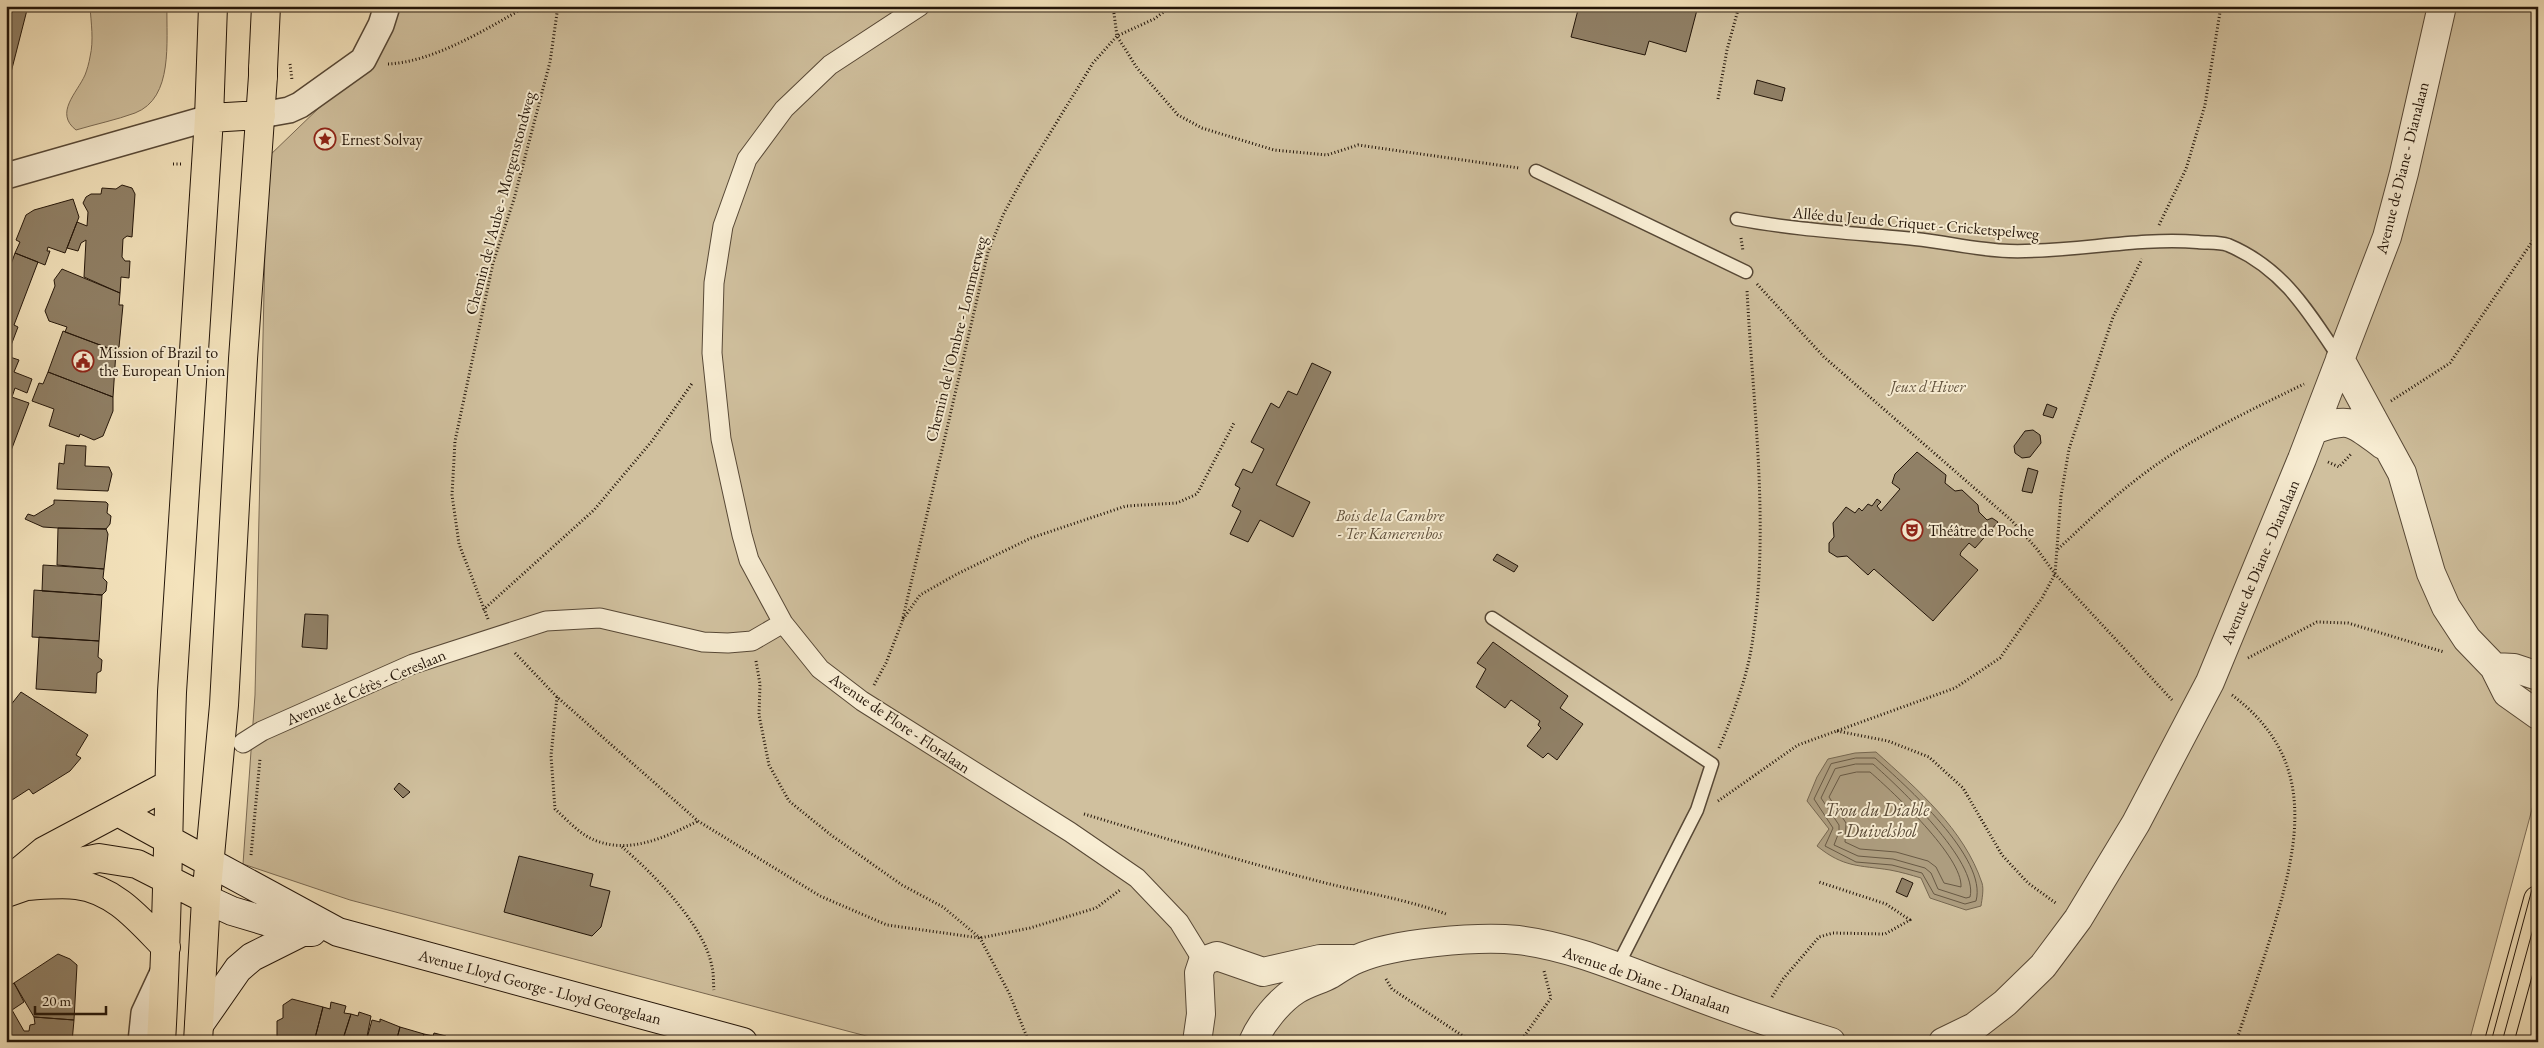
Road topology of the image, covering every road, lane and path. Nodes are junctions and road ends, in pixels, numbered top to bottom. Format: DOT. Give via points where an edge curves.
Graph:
graph roads {
  1 [pos="213,6"];
  2 [pos="266,6"];
  3 [pos="387,6"];
  4 [pos="527,6"];
  5 [pos="558,6"];
  6 [pos="920,6"];
  7 [pos="1113,6"];
  8 [pos="1172,6"];
  9 [pos="1739,6"];
  10 [pos="2221,6"];
  11 [pos="2442,6"];
  12 [pos="1117,36"];
  13 [pos="363,60"];
  14 [pos="1718,99"];
  15 [pos="261,115"];
  16 [pos="209,118"];
  17 [pos="1536,172"];
  18 [pos="6,176"];
  19 [pos="1738,220"];
  20 [pos="2537,234"];
  21 [pos="2151,240"];
  22 [pos="1746,272"];
  23 [pos="712,353"];
  24 [pos="2340,359"];
  25 [pos="2329,389"];
  26 [pos="2394,399"];
  27 [pos="1234,423"];
  28 [pos="2376,439"];
  29 [pos="2309,441"];
  30 [pos="2057,550"];
  31 [pos="2055,574"];
  32 [pos="1492,618"];
  33 [pos="902,622"];
  34 [pos="782,623"];
  35 [pos="498,635"];
  36 [pos="752,641"];
  37 [pos="2451,654"];
  38 [pos="2243,662"];
  39 [pos="2494,667"];
  40 [pos="2538,676"];
  41 [pos="2210,682"];
  42 [pos="557,697"];
  43 [pos="862,702"];
  44 [pos="2192,715"];
  45 [pos="2538,715"];
  46 [pos="1836,731"];
  47 [pos="243,743"];
  48 [pos="260,759"];
  49 [pos="1712,764"];
  50 [pos="168,785"];
  51 [pos="1697,810"];
  52 [pos="1075,811"];
  53 [pos="118,812"];
  54 [pos="698,821"];
  55 [pos="167,839"];
  56 [pos="622,847"];
  57 [pos="209,862"];
  58 [pos="250,863"];
  59 [pos="167,878"];
  60 [pos="1137,878"];
  61 [pos="1819,882"];
  62 [pos="13,887"];
  63 [pos="206,899"];
  64 [pos="2538,900"];
  65 [pos="1452,916"];
  66 [pos="2078,919"];
  67 [pos="302,932"];
  68 [pos="338,932"];
  69 [pos="980,938"];
  70 [pos="1547,946"];
  71 [pos="166,956"];
  72 [pos="1356,959"];
  73 [pos="1203,961"];
  74 [pos="1617,967"];
  75 [pos="1386,979"];
  76 [pos="714,990"];
  77 [pos="1760,1020"];
  78 [pos="198,1033"];
  79 [pos="141,1042"];
  80 [pos="161,1042"];
  81 [pos="743,1042"];
  82 [pos="1030,1042"];
  83 [pos="1197,1042"];
  84 [pos="1252,1042"];
  85 [pos="1472,1042"];
  86 [pos="1520,1042"];
  87 [pos="1831,1042"];
  88 [pos="1943,1042"];
  89 [pos="2236,1042"];
  90 [pos="2499,1042"];
  1 -- 16 [label="main road"];
  2 -- 15 [label="main road"];
  3 -- 13 [label="street"];
  4 -- 13 [label="path" via="479,34 410,62 385,64"];
  5 -- 23 [label="path, Chemin de l'Aube - Morgenstondweg" via="550,62 514,199 493,263 455,441 452,495 459,544 483,610 594,510 652,441"];
  6 -- 23 [label="street, Avenue de Flore - Floralaan" via="830,65 784,108 747,158 723,226 714,283"];
  7 -- 12 [label="path"];
  8 -- 12 [label="path, Chemin de l'Ombre - Lommerweg" via="1154,19"];
  9 -- 14 [label="path"];
  10 -- 21 [label="path" via="2205,105 2189,160"];
  11 -- 24 [label="street, Avenue de Diane - Dianalaan" via="2387,238"];
  12 -- 17 [label="path" via="1137,68 1178,115 1202,128 1274,150 1327,155 1358,145"];
  12 -- 33 [label="path, Chemin de l'Ombre - Lommerweg" via="1093,63 1062,112 1003,215 988,252"];
  13 -- 15 [label="street" via="300,105"];
  15 -- 16 [label="main road"];
  15 -- 57 [label="main road" via="243,359 224,705"];
  16 -- 18 [label="street"];
  16 -- 50 [label="main road"];
  17 -- 22 [label="lane"];
  19 -- 21 [label="lane, Allée du Jeu de Criquet - Cricketspelweg" via="2006,251 2049,251"];
  19 -- 22 [label="path"];
  20 -- 26 [label="path" via="2450,363"];
  21 -- 24 [label="lane, Allée du Jeu de Criquet - Cricketspelweg" via="2225,244 2255,257 2301,302"];
  21 -- 30 [label="path" via="2113,318 2069,449"];
  22 -- 31 [label="path" via="1824,358 2011,520"];
  22 -- 49 [label="path" via="1760,558 1751,651"];
  23 -- 34 [label="street, Avenue de Flore - Floralaan" via="721,439 742,535 749,560"];
  24 -- 25 [label="street, Avenue de Diane - Dianalaan"];
  24 -- 28 [label="street"];
  25 -- 29 [label="street, Avenue de Diane - Dianalaan"];
  25 -- 30 [label="path" via="2306,383 2224,422 2132,482"];
  27 -- 33 [label="path" via="1197,494 1176,503 1126,506 1031,538 920,595"];
  28 -- 29 [label="street" via="2352,422 2333,424"];
  28 -- 29 [label="path" via="2354,451 2339,467"];
  28 -- 39 [label="street" via="2402,473 2432,573 2446,607 2467,639"];
  29 -- 41 [label="street, Avenue de Diane - Dianalaan"];
  30 -- 31 [label="path"];
  31 -- 44 [label="path" via="2168,698"];
  31 -- 46 [label="path" via="2000,658 1955,688"];
  32 -- 49 [label="lane"];
  33 -- 43 [label="path, Chemin de l'Ombre - Lommerweg" via="886,663"];
  34 -- 36 [label="street, Avenue de Cérès - Cereslaan"];
  34 -- 43 [label="street, Avenue de Flore - Floralaan" via="820,670"];
  35 -- 36 [label="street, Avenue de Cérès - Cereslaan" via="546,621 600,618 703,642"];
  35 -- 42 [label="path"];
  35 -- 47 [label="street, Avenue de Cérès - Cereslaan" via="413,664 262,731"];
  36 -- 69 [label="path" via="760,684 759,715 769,765 789,801 902,885 943,907"];
  37 -- 38 [label="path" via="2348,623 2316,622"];
  39 -- 40 [label="street" via="2514,668"];
  39 -- 45 [label="street" via="2507,693"];
  41 -- 44 [label="street, Avenue de Diane - Dianalaan"];
  41 -- 89 [label="path" via="2248,707 2273,735 2290,774 2296,820 2294,852 2287,883"];
  42 -- 54 [label="path"];
  42 -- 56 [label="path" via="551,756 555,809 588,837"];
  43 -- 60 [label="street, Avenue de Flore - Floralaan" via="1070,832"];
  44 -- 66 [label="street, Avenue de Diane - Dianalaan" via="2136,823"];
  46 -- 51 [label="path" via="1798,745 1725,798"];
  46 -- 66 [label="path" via="1888,741 1930,757 1963,788 2002,855 2028,884"];
  48 -- 58 [label="path"];
  49 -- 51 [label="lane"];
  50 -- 53 [label="main road"];
  50 -- 55 [label="main road"];
  51 -- 74 [label="lane"];
  52 -- 65 [label="path" via="1316,881 1415,903"];
  53 -- 55 [label="main road"];
  53 -- 62 [label="main road" via="28,862"];
  54 -- 56 [label="path" via="664,838"];
  54 -- 69 [label="path" via="820,896 887,925"];
  55 -- 57 [label="main road"];
  55 -- 59 [label="main road"];
  56 -- 76 [label="path" via="650,870 698,933 712,965"];
  57 -- 63 [label="main road"];
  57 -- 68 [label="street, Avenue Lloyd George - Lloyd Georgelaan"];
  59 -- 62 [label="main road" via="137,864 99,858 59,866"];
  59 -- 63 [label="main road"];
  59 -- 71 [label="main road"];
  60 -- 69 [label="path" via="1096,908 1030,928"];
  60 -- 73 [label="street, Avenue de Flore - Floralaan" via="1179,922"];
  61 -- 77 [label="path" via="1886,904 1910,920 1885,934 1833,933 1819,937 1783,979"];
  62 -- 71 [label="main road" via="77,885 101,891 125,905"];
  63 -- 67 [label="street, Avenue Lloyd George - Lloyd Georgelaan" via="232,911"];
  63 -- 78 [label="main road"];
  64 -- 90 [label="main road"];
  66 -- 88 [label="street, Avenue de Diane - Dianalaan" via="2043,966 2005,1003 1974,1027"];
  67 -- 68 [label="street, Avenue Lloyd George - Lloyd Georgelaan"];
  67 -- 78 [label="street, Avenue Lloyd George - Lloyd Georgelaan" via="252,957 238,969"];
  68 -- 81 [label="street, Avenue Lloyd George - Lloyd Georgelaan"];
  69 -- 82 [label="path"];
  70 -- 72 [label="street, Avenue de Diane - Dianalaan" via="1517,940 1462,941 1402,947"];
  70 -- 74 [label="street, Avenue de Diane - Dianalaan"];
  70 -- 86 [label="path" via="1544,976 1551,998"];
  71 -- 79 [label="street" via="144,1013"];
  71 -- 80 [label="main road"];
  72 -- 73 [label="street" via="1320,959 1263,972 1217,956"];
  72 -- 84 [label="street, Avenue de Diane - Dianalaan" via="1296,990 1256,1033"];
  73 -- 83 [label="street" via="1199,973 1202,1014"];
  74 -- 77 [label="street, Avenue de Diane - Dianalaan"];
  75 -- 85 [label="path" via="1392,989"];
  77 -- 87 [label="street, Avenue de Diane - Dianalaan"];
}
